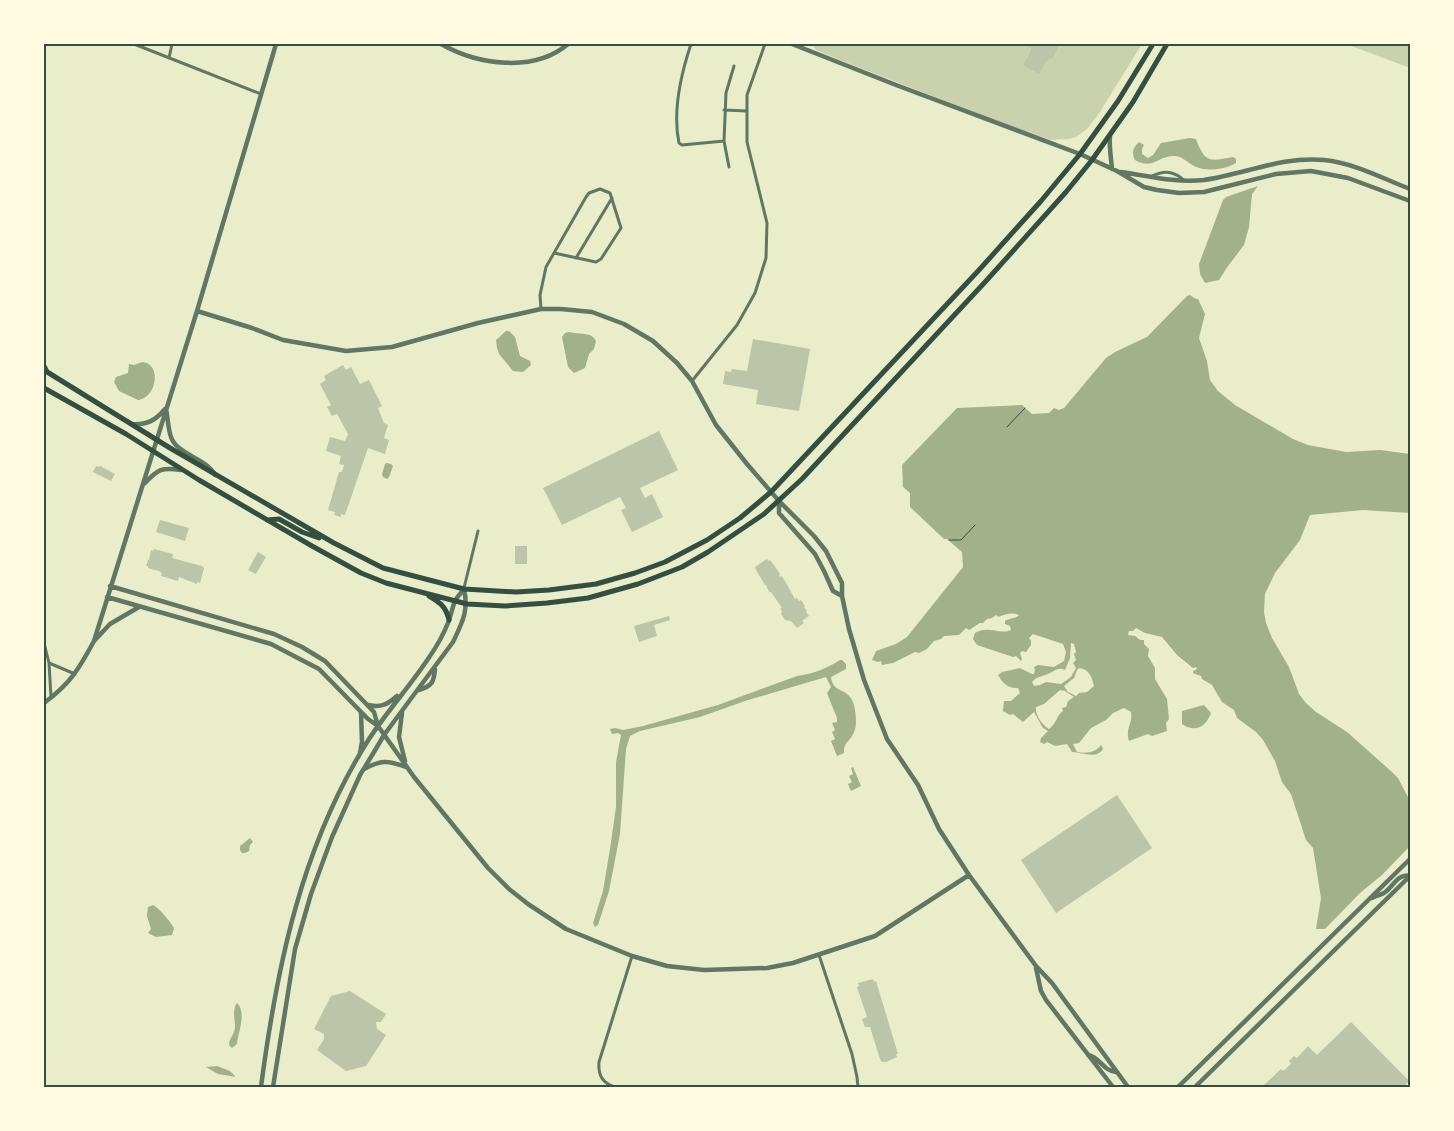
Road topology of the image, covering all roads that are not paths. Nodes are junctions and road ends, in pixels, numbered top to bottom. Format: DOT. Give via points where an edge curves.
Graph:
graph roads {
  1 [pos="134,44"];
  2 [pos="172,44"];
  3 [pos="276,44"];
  4 [pos="442,44"];
  5 [pos="568,44"];
  6 [pos="691,44"];
  7 [pos="765,44"];
  8 [pos="792,44"];
  9 [pos="1153,44"];
  10 [pos="1168,44"];
  11 [pos="805,46"];
  12 [pos="168,58"];
  13 [pos="734,66"];
  14 [pos="261,94"];
  15 [pos="724,110"];
  16 [pos="747,111"];
  17 [pos="1110,134"];
  18 [pos="724,142"];
  19 [pos="1080,154"];
  20 [pos="1092,160"];
  21 [pos="729,167"];
  22 [pos="1114,170"];
  23 [pos="1410,189"];
  24 [pos="613,197"];
  25 [pos="1410,201"];
  26 [pos="554,253"];
  27 [pos="576,258"];
  28 [pos="541,309"];
  29 [pos="197,311"];
  30 [pos="45,369"];
  31 [pos="692,381"];
  32 [pos="44,388"];
  33 [pos="166,408"];
  34 [pos="131,424"];
  35 [pos="156,440"];
  36 [pos="153,451"];
  37 [pos="184,470"];
  38 [pos="215,475"];
  39 [pos="144,484"];
  40 [pos="771,492"];
  41 [pos="779,501"];
  42 [pos="267,520"];
  43 [pos="478,531"];
  44 [pos="334,543"];
  45 [pos="110,586"];
  46 [pos="464,589"];
  47 [pos="422,592"];
  48 [pos="842,596"];
  49 [pos="107,597"];
  50 [pos="455,601"];
  51 [pos="467,604"];
  52 [pos="179,606"];
  53 [pos="139,607"];
  54 [pos="176,618"];
  55 [pos="449,620"];
  56 [pos="94,641"];
  57 [pos="44,643"];
  58 [pos="325,661"];
  59 [pos="49,663"];
  60 [pos="318,669"];
  61 [pos="75,674"];
  62 [pos="404,691"];
  63 [pos="51,698"];
  64 [pos="44,703"];
  65 [pos="367,704"];
  66 [pos="403,710"];
  67 [pos="361,712"];
  68 [pos="378,726"];
  69 [pos="384,735"];
  70 [pos="360,756"];
  71 [pos="407,767"];
  72 [pos="364,769"];
  73 [pos="1410,859"];
  74 [pos="969,875"];
  75 [pos="1410,876"];
  76 [pos="1370,899"];
  77 [pos="820,955"];
  78 [pos="632,956"];
  79 [pos="1036,966"];
  80 [pos="1088,1055"];
  81 [pos="1116,1072"];
  82 [pos="261,1087"];
  83 [pos="273,1087"];
  84 [pos="614,1087"];
  85 [pos="858,1087"];
  86 [pos="1113,1087"];
  87 [pos="1128,1087"];
  88 [pos="1178,1087"];
  89 [pos="1194,1087"];
  1 -- 12 [label="street"];
  2 -- 12 [label="street"];
  3 -- 14 [label="street"];
  4 -- 5 [label="street" via="473,57 506,63 544,58"];
  6 -- 18 [label="street" via="678,99 679,142 682,145"];
  7 -- 16 [label="street" via="746,95"];
  8 -- 11 [label="street"];
  9 -- 19 [label="main road"];
  10 -- 17 [label="main road"];
  11 -- 19 [label="street" via="896,85"];
  12 -- 14 [label="street"];
  13 -- 15 [label="street"];
  14 -- 29 [label="street"];
  15 -- 16 [label="street"];
  15 -- 18 [label="street"];
  16 -- 31 [label="street" via="747,142 767,223 766,258 755,293 737,325"];
  17 -- 20 [label="main road"];
  17 -- 22 [label="street" via="1109,148"];
  18 -- 21 [label="street"];
  19 -- 20 [label="street"];
  19 -- 40 [label="main road" via="979,270"];
  20 -- 22 [label="street"];
  20 -- 41 [label="main road" via="986,281"];
  22 -- 23 [label="street" via="1185,181 1272,163 1325,160 1363,170"];
  22 -- 25 [label="street" via="1144,187 1179,193 1204,192 1288,172 1323,172"];
  24 -- 26 [label="street" via="600,189 589,193"];
  24 -- 27 [label="street"];
  24 -- 27 [label="street" via="621,228 602,259 596,262"];
  26 -- 27 [label="street"];
  26 -- 28 [label="street" via="541,282"];
  28 -- 29 [label="street" via="392,348 346,351 283,340"];
  28 -- 31 [label="street" via="592,312 624,324 653,341"];
  29 -- 33 [label="street"];
  30 -- 34 [label="main road"];
  31 -- 40 [label="street" via="716,425"];
  32 -- 36 [label="main road"];
  33 -- 34 [label="street" via="151,422"];
  33 -- 35 [label="street"];
  33 -- 38 [label="street" via="171,438 179,448 210,466"];
  34 -- 35 [label="main road"];
  35 -- 36 [label="street"];
  35 -- 38 [label="main road"];
  36 -- 37 [label="main road"];
  36 -- 39 [label="street"];
  37 -- 39 [label="street" via="161,469"];
  37 -- 42 [label="main road"];
  38 -- 44 [label="main road"];
  39 -- 45 [label="street"];
  40 -- 41 [label="street"];
  40 -- 46 [label="main road" via="707,540 635,573 596,584 549,590"];
  41 -- 48 [label="street" via="826,551 842,583"];
  41 -- 48 [label="street" via="779,513 815,554 833,592"];
  41 -- 51 [label="main road" via="690,563 638,584 588,598 547,604"];
  42 -- 44 [label="main road" via="279,519 302,532"];
  42 -- 47 [label="main road" via="371,577"];
  43 -- 46 [label="street"];
  44 -- 46 [label="main road" via="383,568"];
  45 -- 49 [label="street"];
  45 -- 52 [label="street"];
  46 -- 50 [label="street"];
  46 -- 51 [label="street"];
  47 -- 50 [label="main road"];
  47 -- 55 [label="main road" via="445,608"];
  48 -- 74 [label="street" via="864,680 887,739 918,785 939,829"];
  49 -- 53 [label="street"];
  49 -- 56 [label="street"];
  50 -- 51 [label="main road"];
  50 -- 55 [label="street"];
  51 -- 66 [label="street" via="453,642"];
  52 -- 54 [label="street"];
  52 -- 58 [label="street" via="281,637"];
  53 -- 54 [label="street"];
  53 -- 56 [label="street" via="110,624"];
  54 -- 60 [label="street" via="270,644"];
  55 -- 62 [label="street" via="440,641"];
  56 -- 61 [label="street"];
  57 -- 59 [label="street"];
  58 -- 60 [label="street"];
  58 -- 65 [label="street"];
  59 -- 61 [label="street"];
  59 -- 63 [label="street"];
  60 -- 67 [label="street"];
  61 -- 63 [label="street"];
  62 -- 65 [label="street" via="389,704 378,707"];
  62 -- 68 [label="street"];
  63 -- 64 [label="street"];
  65 -- 68 [label="street" via="374,712"];
  66 -- 69 [label="street"];
  66 -- 71 [label="street" via="399,737"];
  67 -- 68 [label="street"];
  67 -- 70 [label="street"];
  68 -- 69 [label="street"];
  68 -- 70 [label="street"];
  69 -- 71 [label="street"];
  69 -- 72 [label="street"];
  70 -- 82 [label="street" via="325,823 294,911"];
  71 -- 72 [label="street" via="386,761"];
  71 -- 78 [label="street" via="488,868 509,889 566,929"];
  72 -- 83 [label="street" via="344,808 311,894 298,940"];
  73 -- 76 [label="street"];
  74 -- 77 [label="street" via="875,936"];
  74 -- 79 [label="street"];
  75 -- 76 [label="street" via="1400,877 1383,893"];
  75 -- 89 [label="street"];
  76 -- 88 [label="street"];
  77 -- 78 [label="street" via="767,968 704,970 667,966"];
  77 -- 85 [label="street" via="852,1054"];
  78 -- 84 [label="street" via="599,1062 604,1083"];
  79 -- 80 [label="street" via="1046,1000"];
  79 -- 81 [label="street" via="1052,982"];
  80 -- 81 [label="street" via="1095,1057 1106,1069"];
  80 -- 86 [label="street"];
  81 -- 87 [label="street"];
}
